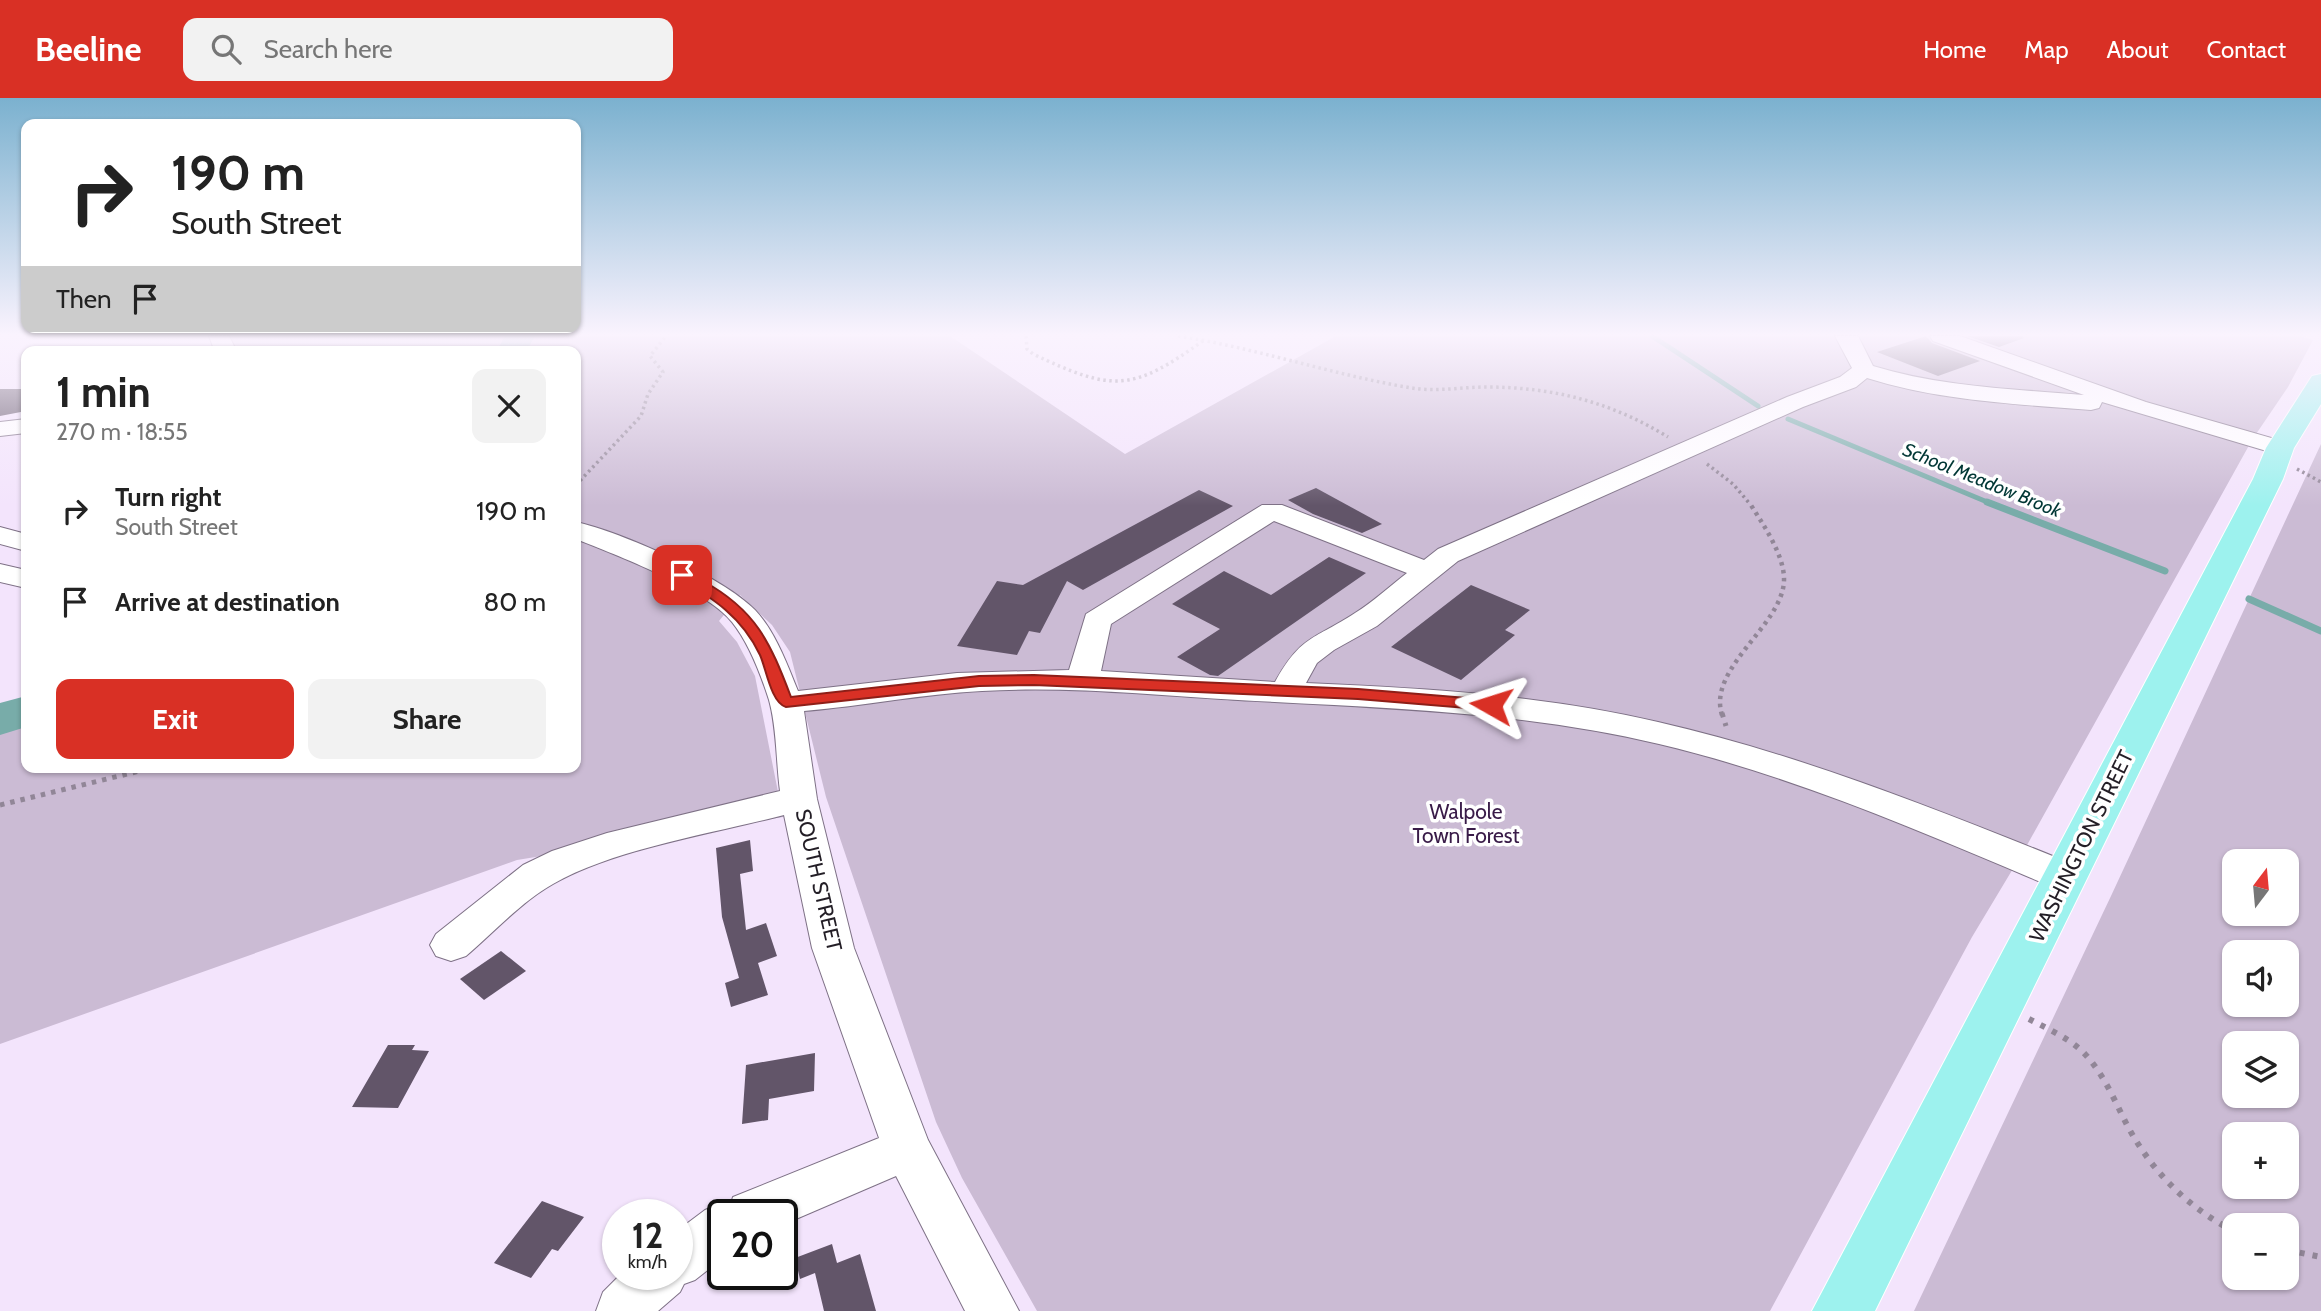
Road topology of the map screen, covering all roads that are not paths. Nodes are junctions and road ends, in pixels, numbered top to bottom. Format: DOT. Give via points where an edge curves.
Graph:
graph roads {
  1 [pos="1823,393"];
  2 [pos="1996,393"];
  3 [pos="2098,393"];
  4 [pos="2314,393"];
  5 [pos="2138,407"];
  6 [pos="21,427"];
  7 [pos="0,429"];
  8 [pos="2280,448"];
  9 [pos="581,532"];
  10 [pos="0,535"];
  11 [pos="21,541"];
  12 [pos="1427,571"];
  13 [pos="0,573"];
  14 [pos="21,578"];
  15 [pos="1083,681"];
  16 [pos="1285,692"];
  17 [pos="786,702"];
  18 [pos="799,799"];
  19 [pos="2064,876"];
  20 [pos="451,945"];
  21 [pos="906,1149"];
  22 [pos="787,1199"];
  23 [pos="707,1239"];
  24 [pos="693,1250"];
  25 [pos="645,1290"];
  26 [pos="622,1311"];
  27 [pos="993,1311"];
  28 [pos="1843,1311"];
  1 -- 12 [label="street" via="1448,555"];
  2 -- 5 [label="street"];
  3 -- 5 [label="street"];
  4 -- 8 [label="main road, WASHINGTON STREET"];
  5 -- 8 [label="street"];
  6 -- 7 [label="street"];
  8 -- 19 [label="main road, WASHINGTON STREET"];
  9 -- 17 [label="street, SOUTH STREET" via="682,575 744,616 767,655"];
  10 -- 11 [label="street"];
  12 -- 15 [label="lane" via="1272,511 1097,620"];
  12 -- 16 [label="street" via="1366,620 1304,658"];
  13 -- 14 [label="lane"];
  15 -- 16 [label="street"];
  15 -- 17 [label="street" via="979,681"];
  16 -- 19 [label="street" via="1442,700 1539,710 1628,726 1752,757 1869,795"];
  17 -- 18 [label="street, SOUTH STREET"];
  18 -- 20 [label="street" via="566,861 537,875"];
  18 -- 21 [label="street, SOUTH STREET" via="833,948"];
  19 -- 28 [label="main road, WASHINGTON STREET"];
  21 -- 22 [label="street"];
  21 -- 27 [label="street, SOUTH STREET"];
  23 -- 24 [label="street"];
  25 -- 26 [label="street"];
}
